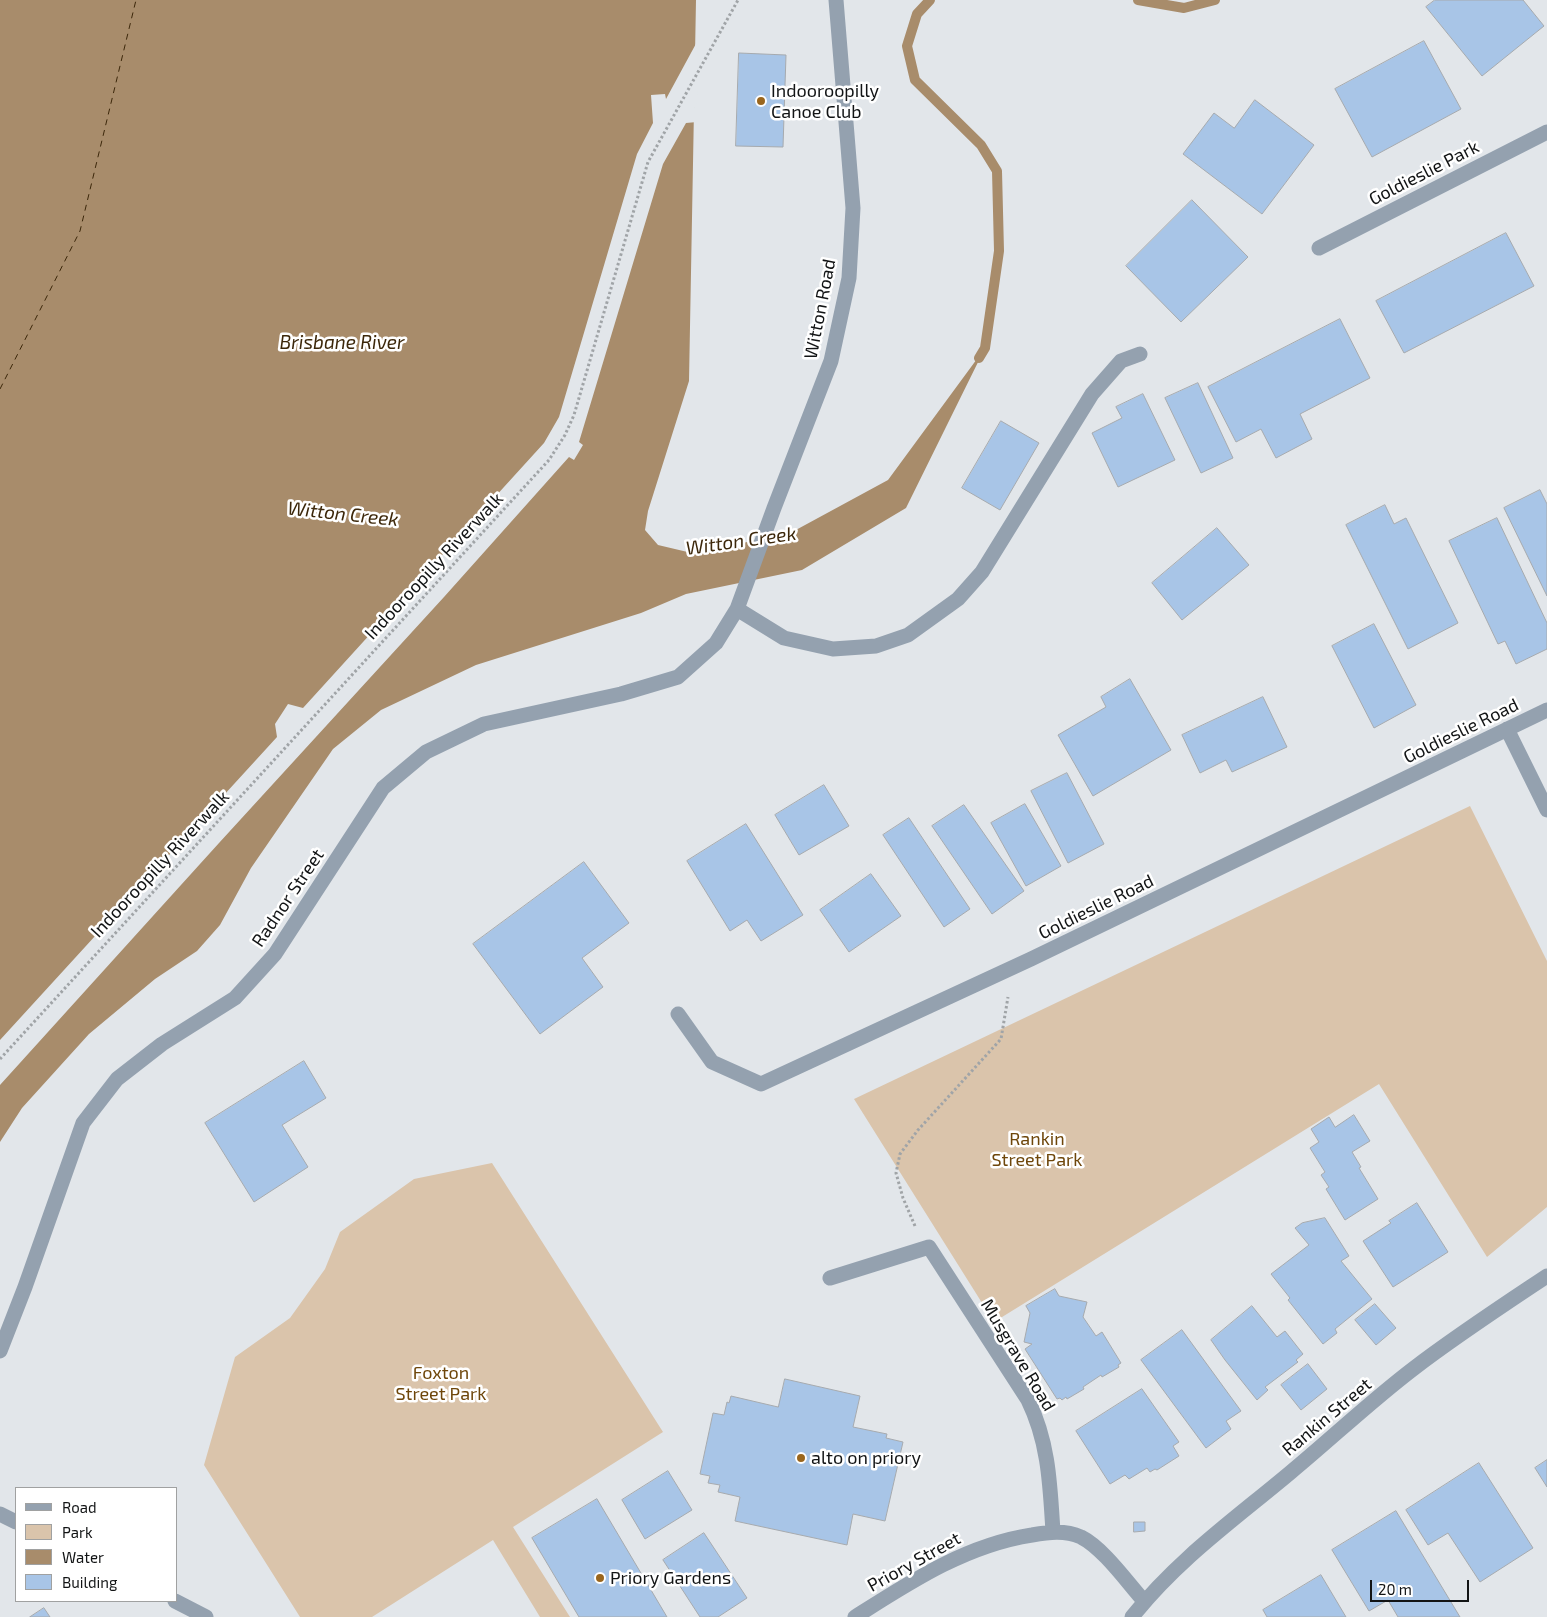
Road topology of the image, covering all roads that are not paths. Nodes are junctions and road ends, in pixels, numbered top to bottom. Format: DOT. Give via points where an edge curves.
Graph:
graph roads {
  1 [pos="836,0"];
  2 [pos="1547,132"];
  3 [pos="1319,248"];
  4 [pos="1140,354"];
  5 [pos="737,609"];
  6 [pos="1547,710"];
  7 [pos="1507,729"];
  8 [pos="1547,810"];
  9 [pos="678,1014"];
  10 [pos="1547,1276"];
  11 [pos="830,1278"];
  12 [pos="0,1351"];
  13 [pos="0,1514"];
  14 [pos="15,1522"];
  15 [pos="1053,1532"];
  16 [pos="1144,1601"];
  17 [pos="177,1602"];
  18 [pos="206,1617"];
  19 [pos="854,1617"];
  20 [pos="1132,1617"];
  1 -- 5 [label="street, Witton Road" via="853,208 849,278 831,361"];
  2 -- 3 [label="street, Goldieslie Park"];
  4 -- 5 [label="street" via="1121,361 1092,394 982,572 958,600 908,634 876,646 833,649 784,638"];
  5 -- 12 [label="street, Radnor Street" via="716,643 678,677 621,694 484,724 426,752 383,788 275,954 235,998 162,1044 117,1079 83,1122"];
  6 -- 7 [label="street, Goldieslie Road"];
  7 -- 8 [label="street"];
  7 -- 9 [label="street, Goldieslie Road" via="1032,958 761,1084 712,1062"];
  10 -- 16 [label="street, Rankin Street" via="1401,1378 1198,1547"];
  11 -- 15 [label="street, Musgrave Road" via="929,1247 1035,1414 1049,1469"];
  13 -- 14 [label="street"];
  15 -- 16 [label="street" via="1067,1533 1092,1544"];
  15 -- 19 [label="street, Priory Street" via="1002,1541 948,1561"];
  16 -- 20 [label="street"];
  17 -- 18 [label="street"];
}
